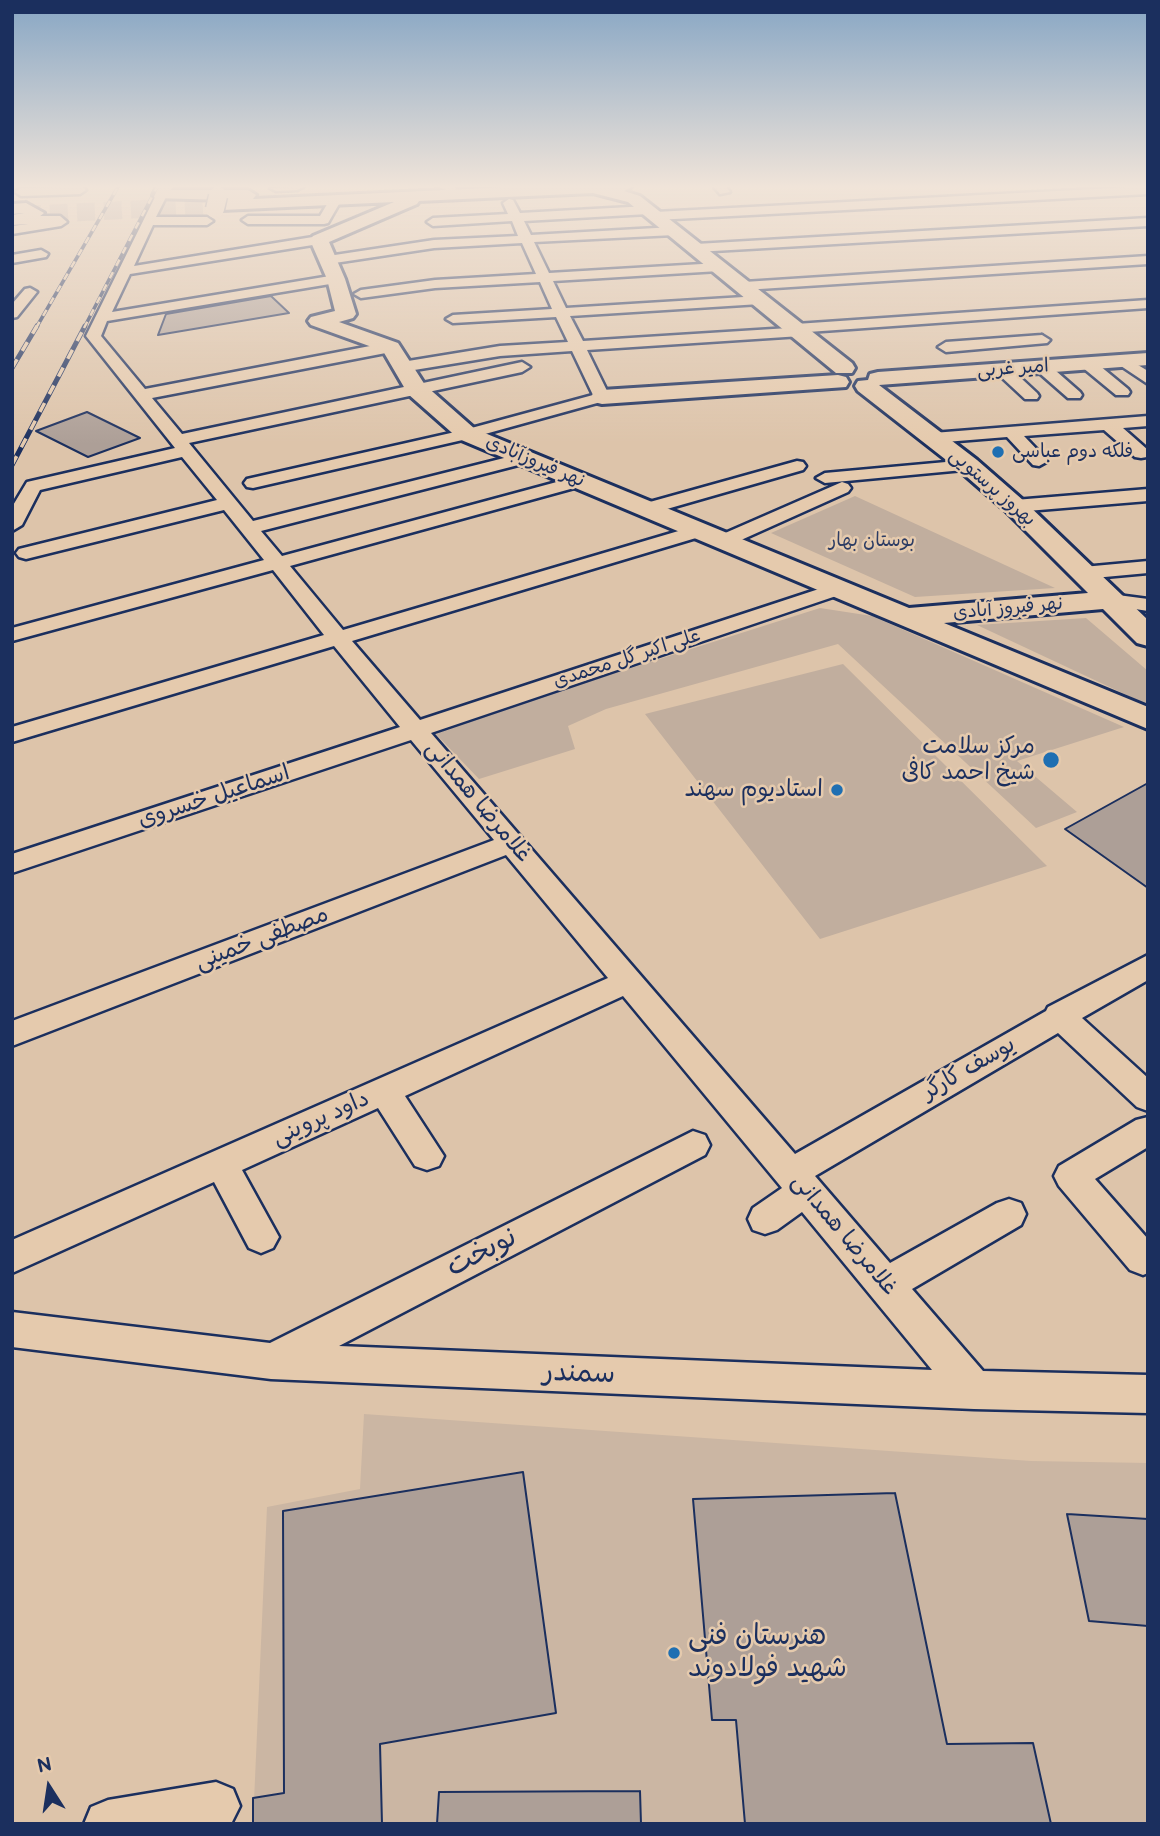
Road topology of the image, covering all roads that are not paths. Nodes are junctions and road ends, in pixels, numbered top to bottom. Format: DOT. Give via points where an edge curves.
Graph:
graph roads {
  1 [pos="124,273"];
  2 [pos="333,273"];
  3 [pos="543,273"];
  4 [pos="620,273"];
  5 [pos="726,273"];
  6 [pos="957,273"];
  7 [pos="545,277"];
  8 [pos="336,279"];
  9 [pos="744,286"];
  10 [pos="361,294"];
  11 [pos="12,296"];
  12 [pos="760,300"];
  13 [pos="1148,304"];
  14 [pos="919,307"];
  15 [pos="561,312"];
  16 [pos="12,314"];
  17 [pos="966,316"];
  18 [pos="101,318"];
  19 [pos="453,319"];
  20 [pos="931,319"];
  21 [pos="849,324"];
  22 [pos="798,330"];
  23 [pos="859,337"];
  24 [pos="1042,340"];
  25 [pos="994,344"];
  26 [pos="578,346"];
  27 [pos="391,347"];
  28 [pos="946,347"];
  29 [pos="1148,359"];
  30 [pos="1122,361"];
  31 [pos="1088,364"];
  32 [pos="402,367"];
  33 [pos="522,367"];
  34 [pos="1022,369"];
  35 [pos="841,375"];
  36 [pos="1148,379"];
  37 [pos="872,382"];
  38 [pos="416,389"];
  39 [pos="1122,392"];
  40 [pos="1074,395"];
  41 [pos="141,396"];
  42 [pos="1031,396"];
  43 [pos="602,397"];
  44 [pos="1148,421"];
  45 [pos="1108,424"];
  46 [pos="1011,432"];
  47 [pos="467,434"];
  48 [pos="933,438"];
  49 [pos="182,446"];
  50 [pos="1141,453"];
  51 [pos="524,458"];
  52 [pos="1039,461"];
  53 [pos="968,465"];
  54 [pos="797,466"];
  55 [pos="825,478"];
  56 [pos="579,481"];
  57 [pos="253,482"];
  58 [pos="842,488"];
  59 [pos="1050,488"];
  60 [pos="1148,495"];
  61 [pos="1096,500"];
  62 [pos="1064,502"];
  63 [pos="229,503"];
  64 [pos="1015,506"];
  65 [pos="646,509"];
  66 [pos="1117,518"];
  67 [pos="12,525"];
  68 [pos="249,528"];
  69 [pos="711,536"];
  70 [pos="26,553"];
  71 [pos="277,563"];
  72 [pos="1148,567"];
  73 [pos="1083,573"];
  74 [pos="838,589"];
  75 [pos="1110,600"];
  76 [pos="1148,605"];
  77 [pos="905,618"];
  78 [pos="12,635"];
  79 [pos="338,638"];
  80 [pos="1148,638"];
  81 [pos="974,646"];
  82 [pos="1148,719"];
  83 [pos="416,729"];
  84 [pos="12,735"];
  85 [pos="512,843"];
  86 [pos="12,864"];
  87 [pos="1148,966"];
  88 [pos="629,981"];
  89 [pos="1059,1015"];
  90 [pos="12,1034"];
  91 [pos="384,1091"];
  92 [pos="1148,1098"];
  93 [pos="1148,1130"];
  94 [pos="693,1145"];
  95 [pos="426,1156"];
  96 [pos="221,1164"];
  97 [pos="798,1182"];
  98 [pos="1009,1214"];
  99 [pos="765,1219"];
  100 [pos="261,1237"];
  101 [pos="12,1257"];
  102 [pos="1143,1259"];
  103 [pos="885,1285"];
  104 [pos="12,1329"];
  105 [pos="271,1361"];
  106 [pos="974,1390"];
  107 [pos="1148,1394"];
  108 [pos="216,1806"];
  109 [pos="108,1824"];
  1 -- 18 [label="street"];
  2 -- 8 [label="main road"];
  3 -- 7 [label="street"];
  4 -- 7 [label="street"];
  5 -- 9 [label="main road"];
  6 -- 9 [label="street"];
  7 -- 10 [label="street"];
  7 -- 15 [label="street"];
  8 -- 18 [label="street"];
  8 -- 27 [label="main road" via="346,314 318,321"];
  9 -- 12 [label="main road"];
  11 -- 16 [label="street" via="30,292"];
  12 -- 15 [label="street"];
  12 -- 22 [label="main road"];
  13 -- 17 [label="street"];
  14 -- 20 [label="street"];
  15 -- 19 [label="street"];
  15 -- 26 [label="street"];
  17 -- 20 [label="street"];
  17 -- 25 [label="street"];
  18 -- 41 [label="street, غلامرضا همدانی" via="93,336"];
  20 -- 21 [label="street"];
  21 -- 22 [label="street"];
  21 -- 23 [label="street"];
  22 -- 26 [label="street"];
  22 -- 35 [label="main road"];
  24 -- 25 [label="street"];
  25 -- 28 [label="street"];
  25 -- 34 [label="street"];
  26 -- 32 [label="street" via="500,351"];
  26 -- 43 [label="street"];
  27 -- 32 [label="main road, نهر فیروزآبادی"];
  27 -- 41 [label="street"];
  29 -- 30 [label="main road, امیر غربی"];
  30 -- 31 [label="main road, امیر غربی"];
  30 -- 36 [label="street"];
  31 -- 34 [label="main road, امیر غربی"];
  31 -- 39 [label="street"];
  32 -- 38 [label="main road, نهر فیروزآبادی"];
  33 -- 38 [label="street"];
  34 -- 37 [label="main road, امیر غربی"];
  34 -- 40 [label="street"];
  34 -- 42 [label="street"];
  35 -- 37 [label="main road" via="868,370 876,374"];
  35 -- 43 [label="main road"];
  37 -- 48 [label="main road, بهروز پرستویی"];
  38 -- 47 [label="main road, نهر فیروزآبادی"];
  38 -- 49 [label="street"];
  41 -- 49 [label="street, غلامرضا همدانی"];
  43 -- 47 [label="street"];
  44 -- 45 [label="street"];
  45 -- 46 [label="street"];
  45 -- 50 [label="street"];
  46 -- 48 [label="street"];
  46 -- 52 [label="street"];
  47 -- 51 [label="main road, نهر فیروزآبادی"];
  47 -- 57 [label="street"];
  48 -- 53 [label="main road, بهروز پرستویی"];
  49 -- 63 [label="street, غلامرضا همدانی"];
  49 -- 67 [label="street" via="33,486"];
  51 -- 56 [label="main road, نهر فیروزآبادی"];
  51 -- 68 [label="street"];
  53 -- 55 [label="street"];
  53 -- 64 [label="main road, بهروز پرستویی"];
  54 -- 65 [label="street"];
  56 -- 65 [label="main road, نهر فیروزآبادی"];
  56 -- 71 [label="street"];
  58 -- 69 [label="street"];
  59 -- 62 [label="street"];
  60 -- 61 [label="street"];
  61 -- 62 [label="street"];
  61 -- 66 [label="street"];
  62 -- 64 [label="street"];
  63 -- 68 [label="street, غلامرضا همدانی"];
  63 -- 70 [label="street"];
  64 -- 73 [label="main road, بهروز پرستویی"];
  65 -- 69 [label="main road, نهر فیروزآبادی"];
  68 -- 71 [label="street, غلامرضا همدانی"];
  69 -- 74 [label="main road, نهر فیروزآبادی"];
  69 -- 79 [label="street"];
  71 -- 78 [label="street"];
  71 -- 79 [label="street, غلامرضا همدانی"];
  72 -- 73 [label="street"];
  73 -- 75 [label="main road, بهروز پرستویی"];
  74 -- 77 [label="main road, نهر فیروزآبادی"];
  74 -- 83 [label="street, علی اکبر گل محمدی"];
  75 -- 76 [label="street"];
  75 -- 77 [label="main road, نهر فیروز آبادی"];
  75 -- 80 [label="main road, بهروز پرستویی"];
  77 -- 81 [label="main road, نهر فیروزآبادی"];
  79 -- 83 [label="street, غلامرضا همدانی"];
  79 -- 84 [label="street"];
  81 -- 82 [label="main road, نهر فیروز آبادی"];
  83 -- 85 [label="street, غلامرضا همدانی"];
  83 -- 86 [label="street, اسماعیل خسروی"];
  85 -- 88 [label="street, غلامرضا همدانی"];
  85 -- 90 [label="street, مصطفی خمینی"];
  87 -- 89 [label="street, یوسف کارگر"];
  88 -- 91 [label="street, داود پروینی"];
  88 -- 97 [label="street, غلامرضا همدانی"];
  89 -- 92 [label="street"];
  89 -- 97 [label="street, یوسف کارگر"];
  91 -- 95 [label="street"];
  91 -- 96 [label="street, داود پروینی"];
  93 -- 102 [label="street" via="1071,1176"];
  94 -- 105 [label="street, نوبخت"];
  96 -- 100 [label="street"];
  96 -- 101 [label="street, داود پروینی"];
  97 -- 99 [label="street, یوسف کارگر"];
  97 -- 103 [label="street, غلامرضا همدانی"];
  98 -- 103 [label="street"];
  103 -- 106 [label="street, غلامرضا همدانی"];
  104 -- 105 [label="street, سمندر"];
  105 -- 106 [label="street, سمندر"];
  106 -- 107 [label="street, سمندر"];
  108 -- 109 [label="street"];
}
